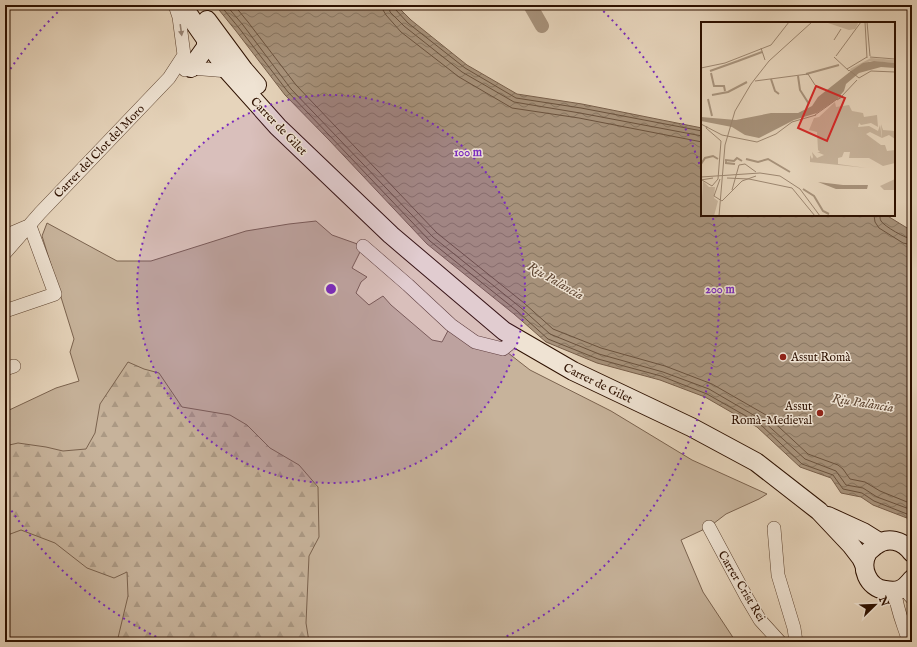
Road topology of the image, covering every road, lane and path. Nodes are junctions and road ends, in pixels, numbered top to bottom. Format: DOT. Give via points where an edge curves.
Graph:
graph roads {
  1 [pos="175,5"];
  2 [pos="182,5"];
  3 [pos="188,5"];
  4 [pos="196,5"];
  5 [pos="206,40"];
  6 [pos="188,62"];
  7 [pos="236,70"];
  8 [pos="30,226"];
  9 [pos="5,236"];
  10 [pos="363,246"];
  11 [pos="5,253"];
  12 [pos="5,311"];
  13 [pos="514,337"];
  14 [pos="818,511"];
  15 [pos="708,527"];
  16 [pos="774,528"];
  17 [pos="879,542"];
  18 [pos="912,553"];
  19 [pos="864,564"];
  20 [pos="905,589"];
  21 [pos="780,642"];
  22 [pos="796,642"];
  23 [pos="908,642"];
  1 -- 6 [label="street, one-way"];
  2 -- 5 [label="main road"];
  3 -- 5 [label="main road" via="204,27"];
  4 -- 7 [label="main road, Carrer de Gilet"];
  5 -- 6 [label="main road"];
  5 -- 7 [label="main road" via="221,48"];
  6 -- 7 [label="street"];
  6 -- 8 [label="street, Carrer del Clot del Moro" via="169,78"];
  7 -- 13 [label="main road, Carrer de Gilet" via="284,118 391,235"];
  8 -- 9 [label="street, Carrer del Clot del Moro"];
  8 -- 11 [label="street, Carrer del Clot del Moro"];
  8 -- 12 [label="street" via="55,294"];
  10 -- 13 [label="street" via="451,325 475,342 503,348"];
  13 -- 14 [label="main road, Carrer de Gilet" via="573,371 691,427 756,462"];
  14 -- 17 [label="main road, Carrer de Gilet"];
  14 -- 19 [label="main road, Carrer de Gilet" via="851,545"];
  15 -- 21 [label="street, Carrer Crist Rei" via="760,620"];
  16 -- 22 [label="street" via="778,575"];
  17 -- 18 [label="main road" via="896,540"];
  17 -- 19 [label="main road" via="868,552"];
  19 -- 20 [label="main road, Carrer de Gilet" via="865,573 875,587 880,590"];
  20 -- 23 [label="street" via="899,613"];
}
